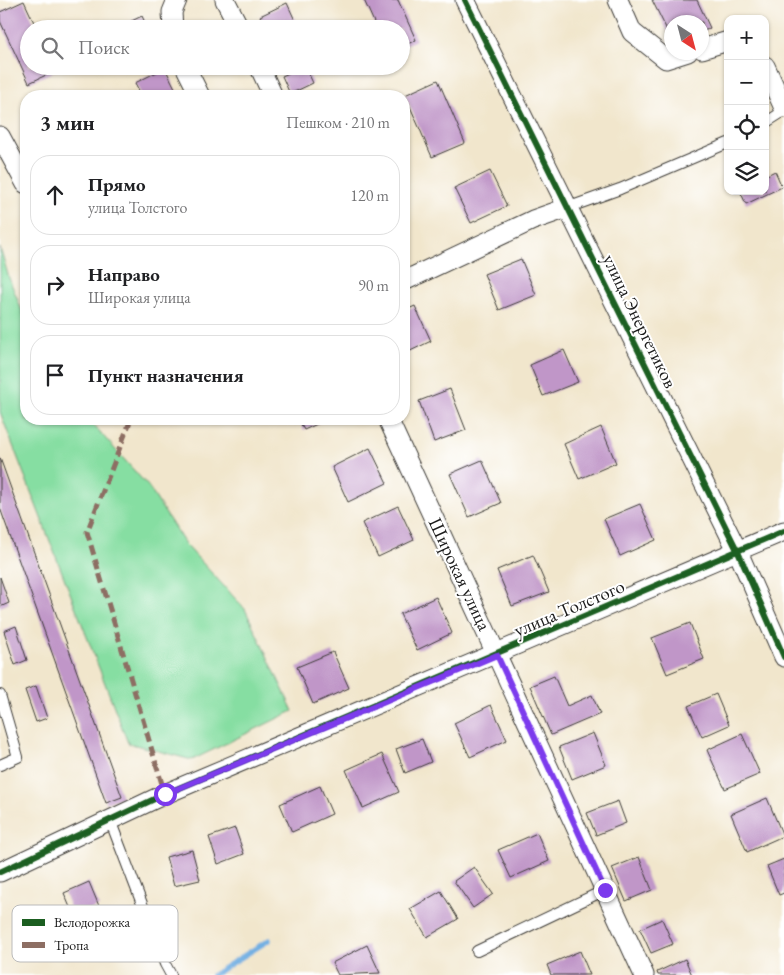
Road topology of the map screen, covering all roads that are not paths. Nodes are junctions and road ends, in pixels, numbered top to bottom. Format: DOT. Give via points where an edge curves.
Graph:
graph roads {
  1 [pos="177,0"];
  2 [pos="225,0"];
  3 [pos="465,0"];
  4 [pos="618,0"];
  5 [pos="172,20"];
  6 [pos="235,20"];
  7 [pos="724,42"];
  8 [pos="709,47"];
  9 [pos="664,57"];
  10 [pos="190,75"];
  11 [pos="262,75"];
  12 [pos="769,75"];
  13 [pos="197,90"];
  14 [pos="270,90"];
  15 [pos="784,109"];
  16 [pos="769,120"];
  17 [pos="0,136"];
  18 [pos="724,145"];
  19 [pos="20,173"];
  20 [pos="567,208"];
  21 [pos="410,278"];
  22 [pos="391,425"];
  23 [pos="784,531"];
  24 [pos="738,552"];
  25 [pos="497,655"];
  26 [pos="784,657"];
  27 [pos="0,695"];
  28 [pos="0,765"];
  29 [pos="110,820"];
  30 [pos="0,872"];
  31 [pos="605,890"];
  32 [pos="142,905"];
  33 [pos="477,951"];
  34 [pos="164,962"];
  35 [pos="171,975"];
  36 [pos="644,975"];
  1 -- 5 [label="street"];
  2 -- 6 [label="street"];
  3 -- 20 [label="street, улица Энергетиков"];
  4 -- 9 [label="street" via="632,32"];
  7 -- 8 [label="street"];
  10 -- 13 [label="street"];
  11 -- 14 [label="street"];
  12 -- 15 [label="street"];
  15 -- 16 [label="lane"];
  17 -- 19 [label="street"];
  18 -- 20 [label="lane"];
  20 -- 21 [label="street" via="533,220"];
  20 -- 24 [label="street, улица Энергетиков"];
  22 -- 25 [label="street, Широкая улица"];
  23 -- 24 [label="street, улица Толстого"];
  24 -- 25 [label="street, улица Толстого"];
  24 -- 26 [label="street, улица Энергетиков"];
  25 -- 29 [label="street, улица Толстого"];
  25 -- 31 [label="street, Широкая улица"];
  27 -- 28 [label="lane" via="18,757"];
  29 -- 30 [label="street, улица Толстого"];
  29 -- 32 [label="lane"];
  31 -- 33 [label="lane"];
  31 -- 36 [label="street, Широкая улица"];
  34 -- 35 [label="lane"];
}
